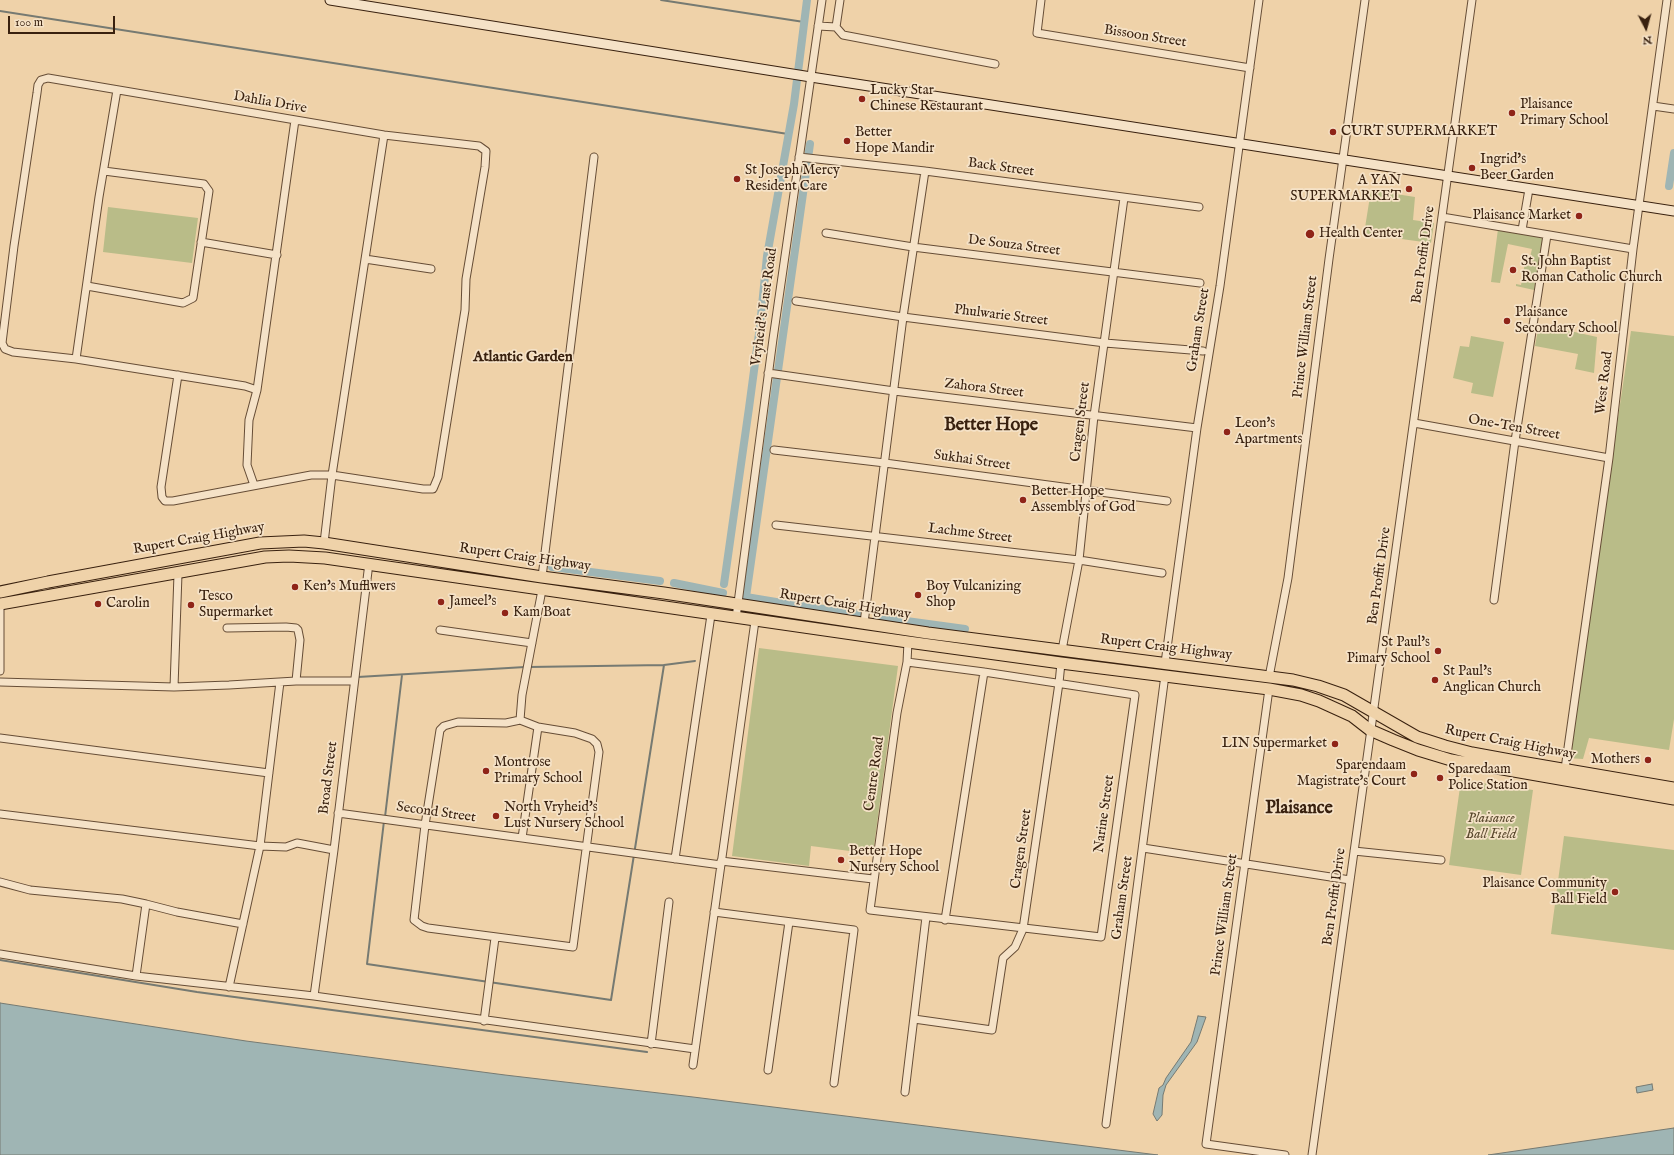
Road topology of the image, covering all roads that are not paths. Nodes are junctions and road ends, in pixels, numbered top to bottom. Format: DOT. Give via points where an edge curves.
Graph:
graph roads {
  1 [pos="330,0"];
  2 [pos="822,0"];
  3 [pos="840,0"];
  4 [pos="1041,0"];
  5 [pos="1259,0"];
  6 [pos="1365,0"];
  7 [pos="1472,0"];
  8 [pos="1667,0"];
  9 [pos="818,26"];
  10 [pos="836,27"];
  11 [pos="995,64"];
  12 [pos="1250,68"];
  13 [pos="802,75"];
  14 [pos="117,90"];
  15 [pos="1653,106"];
  16 [pos="1674,109"];
  17 [pos="295,120"];
  18 [pos="384,135"];
  19 [pos="1239,143"];
  20 [pos="594,157"];
  21 [pos="801,157"];
  22 [pos="1343,159"];
  23 [pos="104,171"];
  24 [pos="925,171"];
  25 [pos="1448,177"];
  26 [pos="1529,189"];
  27 [pos="1124,198"];
  28 [pos="1640,205"];
  29 [pos="1199,207"];
  30 [pos="1674,211"];
  31 [pos="1442,216"];
  32 [pos="1522,230"];
  33 [pos="826,233"];
  34 [pos="1547,234"];
  35 [pos="201,242"];
  36 [pos="913,247"];
  37 [pos="1633,249"];
  38 [pos="277,255"];
  39 [pos="365,259"];
  40 [pos="431,269"];
  41 [pos="1114,272"];
  42 [pos="1200,283"];
  43 [pos="87,286"];
  44 [pos="796,301"];
  45 [pos="903,317"];
  46 [pos="1105,343"];
  47 [pos="1203,351"];
  48 [pos="76,359"];
  49 [pos="770,373"];
  50 [pos="178,375"];
  51 [pos="256,390"];
  52 [pos="894,390"];
  53 [pos="1094,416"];
  54 [pos="1414,423"];
  55 [pos="1197,428"];
  56 [pos="1515,442"];
  57 [pos="774,450"];
  58 [pos="1609,458"];
  59 [pos="885,463"];
  60 [pos="332,475"];
  61 [pos="254,485"];
  62 [pos="1085,490"];
  63 [pos="1167,501"];
  64 [pos="776,525"];
  65 [pos="876,537"];
  66 [pos="324,543"];
  67 [pos="1079,560"];
  68 [pos="369,563"];
  69 [pos="1162,573"];
  70 [pos="178,574"];
  71 [pos="542,577"];
  72 [pos="542,590"];
  73 [pos="0,592"];
  74 [pos="1494,600"];
  75 [pos="0,604"];
  76 [pos="738,604"];
  77 [pos="711,615"];
  78 [pos="736,618"];
  79 [pos="755,621"];
  80 [pos="864,623"];
  81 [pos="227,628"];
  82 [pos="440,630"];
  83 [pos="908,642"];
  84 [pos="532,643"];
  85 [pos="1062,650"];
  86 [pos="907,662"];
  87 [pos="1061,663"];
  88 [pos="1166,663"];
  89 [pos="0,671"];
  90 [pos="984,672"];
  91 [pos="1165,675"];
  92 [pos="1269,676"];
  93 [pos="296,681"];
  94 [pos="354,681"];
  95 [pos="0,682"];
  96 [pos="280,682"];
  97 [pos="1059,683"];
  98 [pos="174,686"];
  99 [pos="1269,689"];
  100 [pos="1373,712"];
  101 [pos="520,720"];
  102 [pos="538,727"];
  103 [pos="1370,730"];
  104 [pos="0,738"];
  105 [pos="1565,769"];
  106 [pos="269,773"];
  107 [pos="1674,788"];
  108 [pos="1674,799"];
  109 [pos="338,813"];
  110 [pos="0,814"];
  111 [pos="425,825"];
  112 [pos="522,838"];
  113 [pos="260,846"];
  114 [pos="587,847"];
  115 [pos="1143,848"];
  116 [pos="334,850"];
  117 [pos="1354,851"];
  118 [pos="675,859"];
  119 [pos="1442,860"];
  120 [pos="721,863"];
  121 [pos="1245,864"];
  122 [pos="874,879"];
  123 [pos="1350,880"];
  124 [pos="0,882"];
  125 [pos="669,902"];
  126 [pos="146,904"];
  127 [pos="714,912"];
  128 [pos="926,917"];
  129 [pos="945,920"];
  130 [pos="789,922"];
  131 [pos="243,924"];
  132 [pos="1023,929"];
  133 [pos="495,938"];
  134 [pos="0,954"];
  135 [pos="136,976"];
  136 [pos="229,987"];
  137 [pos="314,996"];
  138 [pos="914,1019"];
  139 [pos="484,1021"];
  140 [pos="651,1044"];
  141 [pos="695,1049"];
  142 [pos="693,1065"];
  143 [pos="768,1070"];
  144 [pos="834,1083"];
  145 [pos="905,1092"];
  146 [pos="1106,1124"];
  147 [pos="1285,1155"];
  148 [pos="1312,1155"];
  1 -- 13 [label="main road"];
  2 -- 9 [label="street, Vryheid's Lust Road"];
  3 -- 10 [label="street"];
  4 -- 12 [label="street, Bissoon Street" via="1036,33"];
  5 -- 12 [label="street, Graham Street"];
  6 -- 22 [label="street, Prince William Street"];
  7 -- 25 [label="street, Ben Proffit Drive"];
  8 -- 15 [label="street, West Road"];
  9 -- 10 [label="street"];
  9 -- 13 [label="street, Vryheid's Lust Road"];
  10 -- 11 [label="street" via="843,35"];
  12 -- 19 [label="street, Graham Street"];
  13 -- 19 [label="main road"];
  13 -- 21 [label="street, Vryheid's Lust Road"];
  14 -- 17 [label="street, Dahlia Drive"];
  14 -- 23 [label="street"];
  14 -- 48 [label="street, Dahlia Drive" via="48,78 41,80 36,93 2,344 5,349 13,352"];
  15 -- 16 [label="street"];
  15 -- 28 [label="street, West Road"];
  17 -- 18 [label="street, Dahlia Drive"];
  17 -- 38 [label="street"];
  18 -- 39 [label="street"];
  18 -- 60 [label="street, Dahlia Drive" via="479,146 486,151 466,279 465,310 438,477 433,489"];
  19 -- 22 [label="main road"];
  19 -- 55 [label="street, Graham Street" via="1220,286"];
  20 -- 71 [label="street"];
  21 -- 24 [label="street, Back Street"];
  21 -- 49 [label="street, Vryheid's Lust Road"];
  22 -- 25 [label="main road"];
  22 -- 92 [label="street, Prince William Street" via="1288,578"];
  23 -- 35 [label="street" via="204,184 210,191"];
  23 -- 43 [label="street"];
  24 -- 27 [label="street, Back Street"];
  24 -- 36 [label="street"];
  25 -- 26 [label="main road"];
  25 -- 31 [label="street, Ben Proffit Drive"];
  26 -- 28 [label="main road"];
  26 -- 32 [label="street"];
  27 -- 29 [label="street, Back Street"];
  27 -- 41 [label="street, Cragen Street"];
  28 -- 30 [label="main road"];
  28 -- 37 [label="street, West Road"];
  31 -- 32 [label="street"];
  31 -- 54 [label="street, Ben Proffit Drive"];
  32 -- 34 [label="street"];
  33 -- 36 [label="street, De Souza Street"];
  34 -- 37 [label="street"];
  34 -- 56 [label="street"];
  35 -- 38 [label="street"];
  35 -- 43 [label="street" via="193,298 183,303"];
  36 -- 41 [label="street, De Souza Street"];
  36 -- 45 [label="street"];
  37 -- 58 [label="street, West Road"];
  38 -- 51 [label="street"];
  39 -- 40 [label="street"];
  39 -- 60 [label="street"];
  41 -- 42 [label="street, De Souza Street"];
  41 -- 46 [label="street, Cragen Street"];
  43 -- 48 [label="street"];
  44 -- 45 [label="street, Phulwarie Street"];
  45 -- 46 [label="street, Phulwarie Street"];
  45 -- 52 [label="street"];
  46 -- 47 [label="street, Phulwarie Street"];
  46 -- 53 [label="street, Cragen Street"];
  48 -- 50 [label="street"];
  49 -- 52 [label="street, Zahora Street"];
  49 -- 76 [label="street, Vryheid's Lust Road"];
  50 -- 51 [label="street"];
  50 -- 61 [label="street" via="161,487 162,497 165,501 173,501"];
  51 -- 61 [label="street" via="249,420 247,451 247,465"];
  52 -- 53 [label="street, Zahora Street"];
  52 -- 59 [label="street"];
  53 -- 55 [label="street, Zahora Street"];
  53 -- 62 [label="street, Cragen Street"];
  54 -- 56 [label="street, One-Ten Street"];
  54 -- 100 [label="street, Ben Proffit Drive"];
  55 -- 88 [label="street, Graham Street"];
  56 -- 58 [label="street, One-Ten Street"];
  56 -- 74 [label="street"];
  57 -- 59 [label="street, Sukhai Street"];
  58 -- 105 [label="street, West Road"];
  59 -- 62 [label="street, Sukhai Street"];
  59 -- 65 [label="street"];
  60 -- 61 [label="street" via="311,474"];
  60 -- 66 [label="street"];
  62 -- 63 [label="street, Sukhai Street"];
  62 -- 67 [label="street, Cragen Street"];
  64 -- 65 [label="street, Lachme Street"];
  65 -- 67 [label="street, Lachme Street"];
  65 -- 80 [label="street"];
  66 -- 71 [label="main road, Rupert Craig Highway"];
  66 -- 73 [label="main road, Rupert Craig Highway" via="260,543"];
  67 -- 69 [label="street, Lachme Street"];
  67 -- 85 [label="street, Cragen Street"];
  68 -- 70 [label="main road, Rupert Craig Highway" via="289,556"];
  68 -- 72 [label="main road, Rupert Craig Highway"];
  68 -- 94 [label="street, Broad Street"];
  70 -- 75 [label="main road, Rupert Craig Highway"];
  70 -- 98 [label="street"];
  71 -- 76 [label="main road, Rupert Craig Highway"];
  72 -- 77 [label="main road, Rupert Craig Highway"];
  72 -- 84 [label="street"];
  75 -- 89 [label="street"];
  76 -- 78 [label="street, Vryheid's Lust Road"];
  76 -- 80 [label="main road, Rupert Craig Highway"];
  77 -- 78 [label="main road, Rupert Craig Highway"];
  77 -- 118 [label="street"];
  78 -- 79 [label="main road, Rupert Craig Highway"];
  79 -- 83 [label="main road, Rupert Craig Highway"];
  79 -- 120 [label="street"];
  80 -- 85 [label="main road, Rupert Craig Highway"];
  81 -- 93 [label="street" via="296,628 300,640"];
  82 -- 84 [label="street"];
  83 -- 86 [label="street, Centre Road"];
  83 -- 87 [label="main road, Rupert Craig Highway"];
  84 -- 101 [label="street"];
  85 -- 88 [label="main road, Rupert Craig Highway"];
  86 -- 90 [label="street"];
  86 -- 122 [label="street, Centre Road" via="897,713"];
  87 -- 91 [label="main road, Rupert Craig Highway"];
  87 -- 97 [label="street, Cragen Street"];
  88 -- 92 [label="main road, Rupert Craig Highway"];
  90 -- 97 [label="street"];
  90 -- 129 [label="street"];
  91 -- 99 [label="main road, Rupert Craig Highway"];
  91 -- 115 [label="street, Graham Street"];
  92 -- 100 [label="main road, Rupert Craig Highway" via="1318,686 1344,695"];
  93 -- 94 [label="street"];
  93 -- 96 [label="street"];
  94 -- 109 [label="street, Broad Street"];
  95 -- 98 [label="street"];
  96 -- 98 [label="street"];
  96 -- 106 [label="street"];
  97 -- 132 [label="street, Cragen Street"];
  97 -- 132 [label="street, Narine Street" via="1135,695 1101,937"];
  99 -- 103 [label="main road, Rupert Craig Highway" via="1319,701 1352,716"];
  99 -- 121 [label="street, Prince William Street"];
  100 -- 103 [label="street, Ben Proffit Drive"];
  100 -- 105 [label="main road, Rupert Craig Highway" via="1418,737 1444,746"];
  101 -- 102 [label="street"];
  101 -- 111 [label="street" via="458,722 444,726 440,730"];
  102 -- 112 [label="street"];
  102 -- 114 [label="street" via="575,733 597,744 599,752"];
  103 -- 108 [label="main road, Rupert Craig Highway" via="1418,750 1451,760"];
  103 -- 117 [label="street, Ben Proffit Drive"];
  104 -- 106 [label="street"];
  105 -- 107 [label="main road, Rupert Craig Highway"];
  106 -- 113 [label="street"];
  109 -- 111 [label="street, Second Street"];
  109 -- 116 [label="street, Broad Street"];
  110 -- 113 [label="street"];
  111 -- 112 [label="street, Second Street"];
  111 -- 133 [label="street" via="414,920 428,928"];
  112 -- 114 [label="street, Second Street"];
  113 -- 116 [label="street" via="297,844"];
  113 -- 131 [label="street"];
  114 -- 118 [label="street, Second Street"];
  114 -- 133 [label="street" via="573,947"];
  115 -- 121 [label="street"];
  115 -- 146 [label="street, Graham Street"];
  116 -- 137 [label="street, Broad Street"];
  117 -- 119 [label="street"];
  117 -- 123 [label="street, Ben Proffit Drive"];
  118 -- 120 [label="street, Second Street"];
  120 -- 122 [label="street, Second Street"];
  120 -- 127 [label="street"];
  121 -- 123 [label="street"];
  121 -- 147 [label="street, Prince William Street" via="1206,1144"];
  122 -- 128 [label="street, Centre Road" via="870,910"];
  123 -- 148 [label="street, Ben Proffit Drive"];
  124 -- 126 [label="street" via="30,890 122,899"];
  125 -- 140 [label="street"];
  126 -- 131 [label="street"];
  126 -- 135 [label="street"];
  127 -- 130 [label="street"];
  127 -- 141 [label="street"];
  128 -- 129 [label="street"];
  128 -- 138 [label="street"];
  129 -- 132 [label="street"];
  130 -- 143 [label="street"];
  130 -- 144 [label="street" via="854,930"];
  131 -- 136 [label="street"];
  132 -- 138 [label="street, Cragen Street" via="1016,947 1002,958 992,1030"];
  133 -- 139 [label="street"];
  134 -- 135 [label="street"];
  135 -- 136 [label="street"];
  136 -- 137 [label="street"];
  137 -- 139 [label="street"];
  138 -- 145 [label="street"];
  139 -- 140 [label="street"];
  140 -- 141 [label="street"];
  141 -- 142 [label="street"];
}
